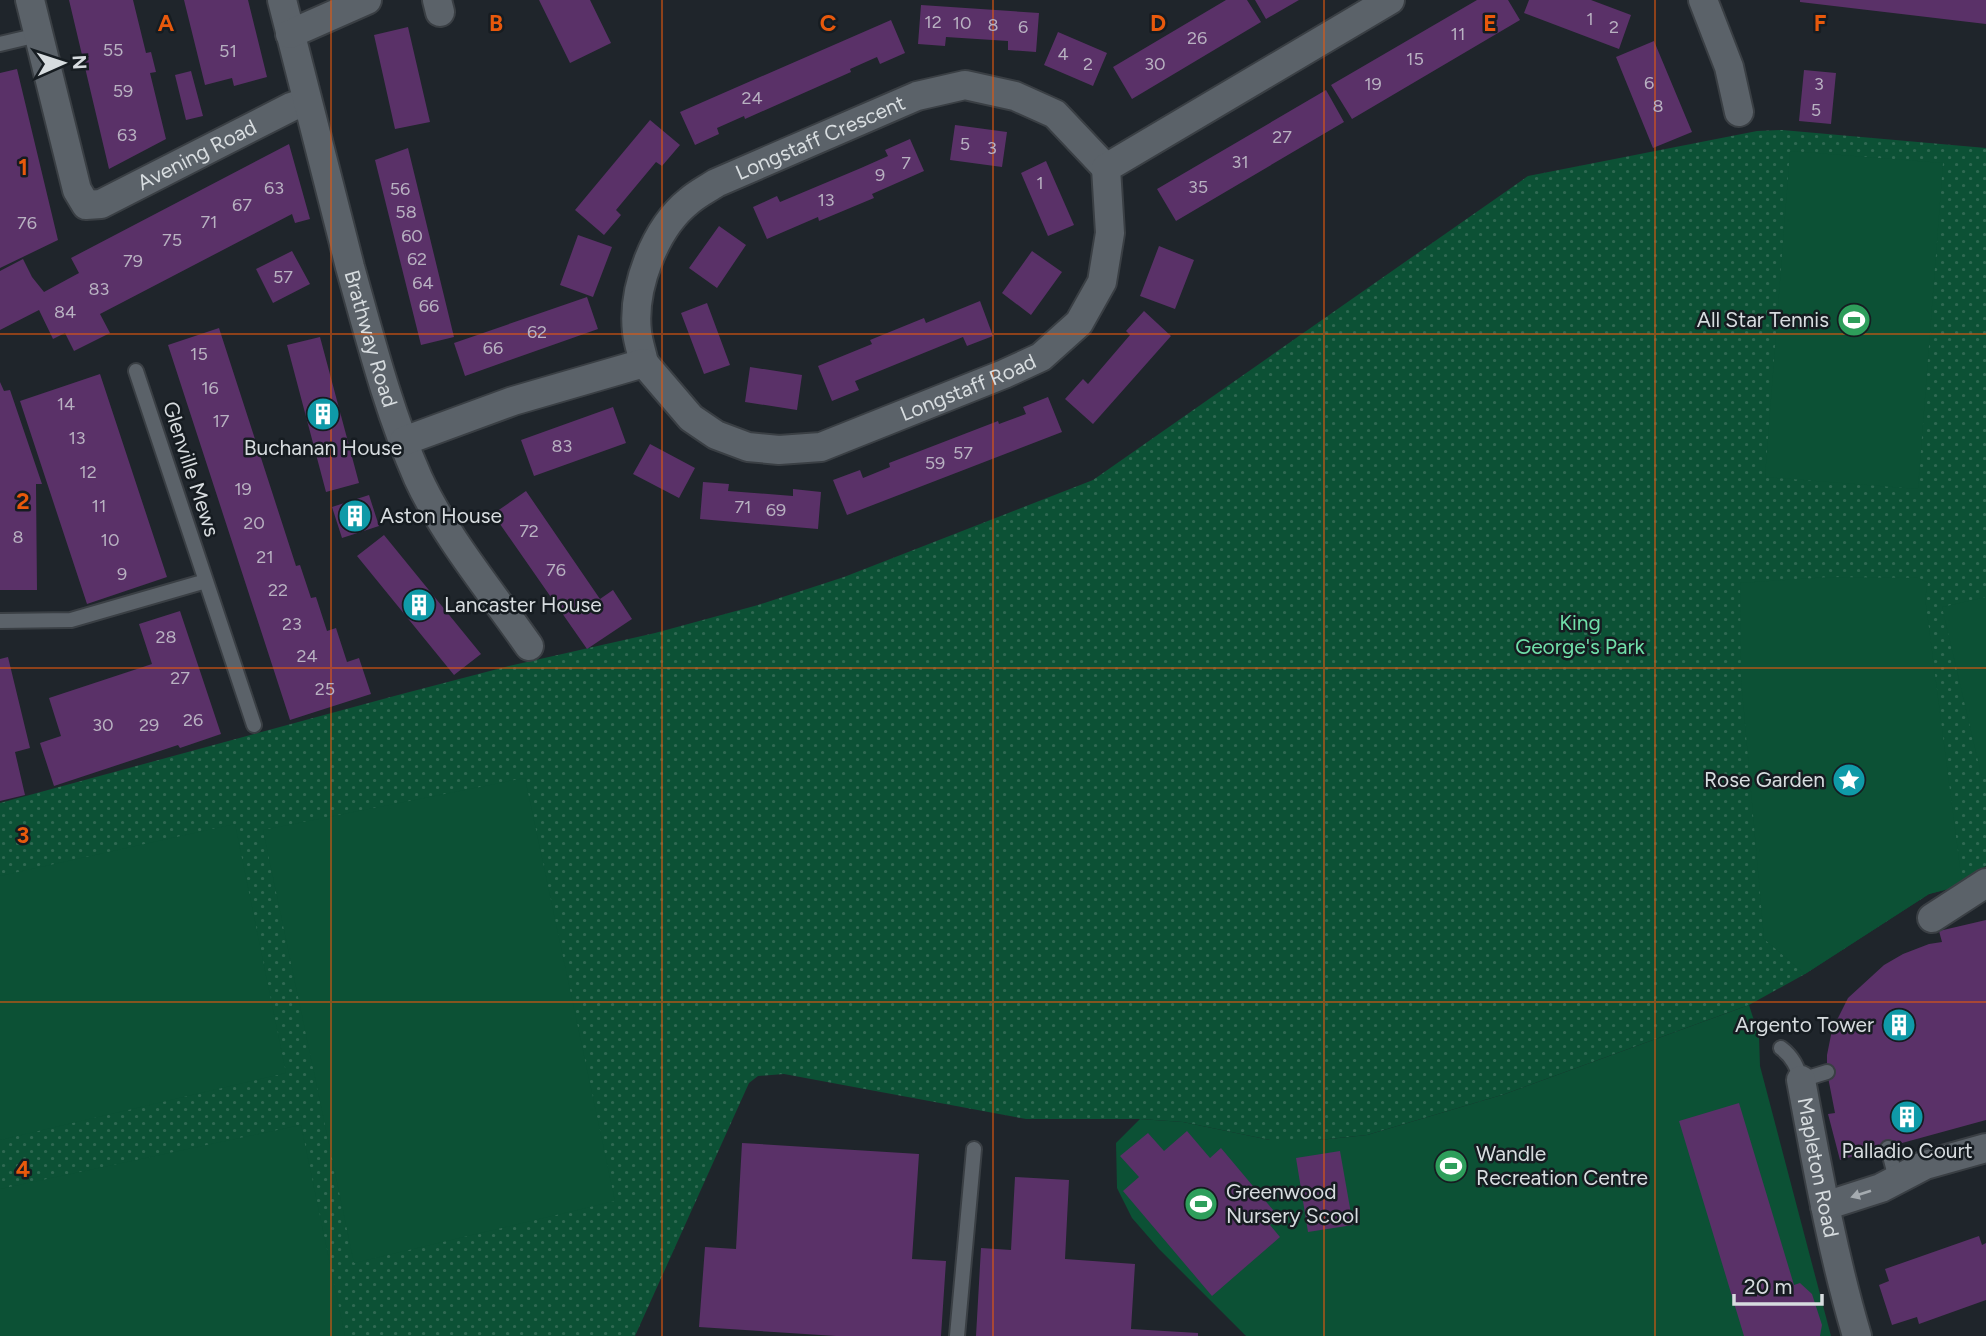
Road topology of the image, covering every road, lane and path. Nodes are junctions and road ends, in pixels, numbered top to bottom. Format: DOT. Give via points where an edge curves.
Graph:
graph roads {
  1 [pos="30,0"];
  2 [pos="367,0"];
  3 [pos="1390,0"];
  4 [pos="1703,0"];
  5 [pos="288,2"];
  6 [pos="290,34"];
  7 [pos="38,35"];
  8 [pos="0,44"];
  9 [pos="306,102"];
  10 [pos="1739,111"];
  11 [pos="1106,168"];
  12 [pos="644,363"];
  13 [pos="136,371"];
  14 [pos="404,441"];
  15 [pos="206,581"];
  16 [pos="0,621"];
  17 [pos="529,646"];
  18 [pos="254,725"];
  19 [pos="1986,883"];
  20 [pos="1932,918"];
  21 [pos="1781,1048"];
  22 [pos="1814,1076"];
  23 [pos="1888,1148"];
  24 [pos="974,1149"];
  25 [pos="1986,1149"];
  26 [pos="1896,1179"];
  27 [pos="1825,1206"];
  28 [pos="957,1336"];
  29 [pos="1857,1336"];
  1 -- 7 [label="street"];
  2 -- 6 [label="street"];
  3 -- 11 [label="street"];
  4 -- 10 [label="street" via="1729,67"];
  5 -- 6 [label="street, Brathway Road"];
  6 -- 9 [label="street, Brathway Road"];
  7 -- 8 [label="lane"];
  7 -- 9 [label="street, Avening Road" via="77,190 86,205 102,204"];
  9 -- 14 [label="street, Brathway Road" via="381,379"];
  11 -- 12 [label="street, Longstaff Crescent" via="1055,114 1014,96 965,85 917,96 716,183 688,201 668,222 643,275 637,332"];
  11 -- 12 [label="street, Longstaff Road" via="1110,233 1102,282 1079,323 1041,357 1004,374 821,447 779,450 748,447 716,435 691,418"];
  12 -- 14 [label="street" via="513,401"];
  13 -- 15 [label="lane, Glenville Mews"];
  14 -- 17 [label="street, Brathway Road" via="439,517"];
  15 -- 16 [label="lane" via="71,620"];
  15 -- 18 [label="lane, Glenville Mews"];
  19 -- 20 [label="street"];
  21 -- 22 [label="lane"];
  22 -- 27 [label="street, Mapleton Road"];
  23 -- 26 [label="lane"];
  24 -- 28 [label="lane"];
  25 -- 26 [label="street" via="1925,1165"];
  26 -- 27 [label="street, one-way"];
  27 -- 29 [label="street, Mapleton Road"];
}
